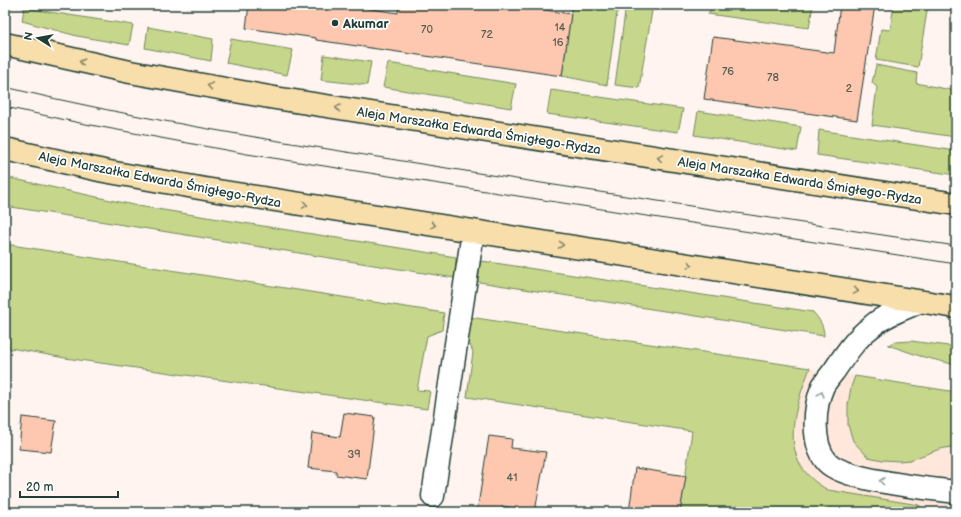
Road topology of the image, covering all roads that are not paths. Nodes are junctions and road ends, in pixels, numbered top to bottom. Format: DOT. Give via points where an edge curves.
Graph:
graph roads {
  1 [pos="5,44"];
  2 [pos="5,149"];
  3 [pos="956,204"];
  4 [pos="473,232"];
  5 [pos="919,302"];
  6 [pos="956,307"];
  7 [pos="956,492"];
  8 [pos="433,496"];
  3 -- 1 [label="main road, Aleja Marszałka Edwarda Śmigłego-Rydza, one-way" via="275,98 130,72"];
  2 -- 4 [label="main road, Aleja Marszałka Edwarda Śmigłego-Rydza, one-way" via="104,171 205,189"];
  4 -- 5 [label="main road, Aleja Marszałka Edwarda Śmigłego-Rydza, one-way"];
  4 -- 8 [label="lane"];
  5 -- 6 [label="main road, Aleja Marszałka Edwarda Śmigłego-Rydza"];
  7 -- 5 [label="lane, one-way" via="869,479 840,471 827,462 816,436 816,416 824,385 850,346 871,326 892,313"];
}
